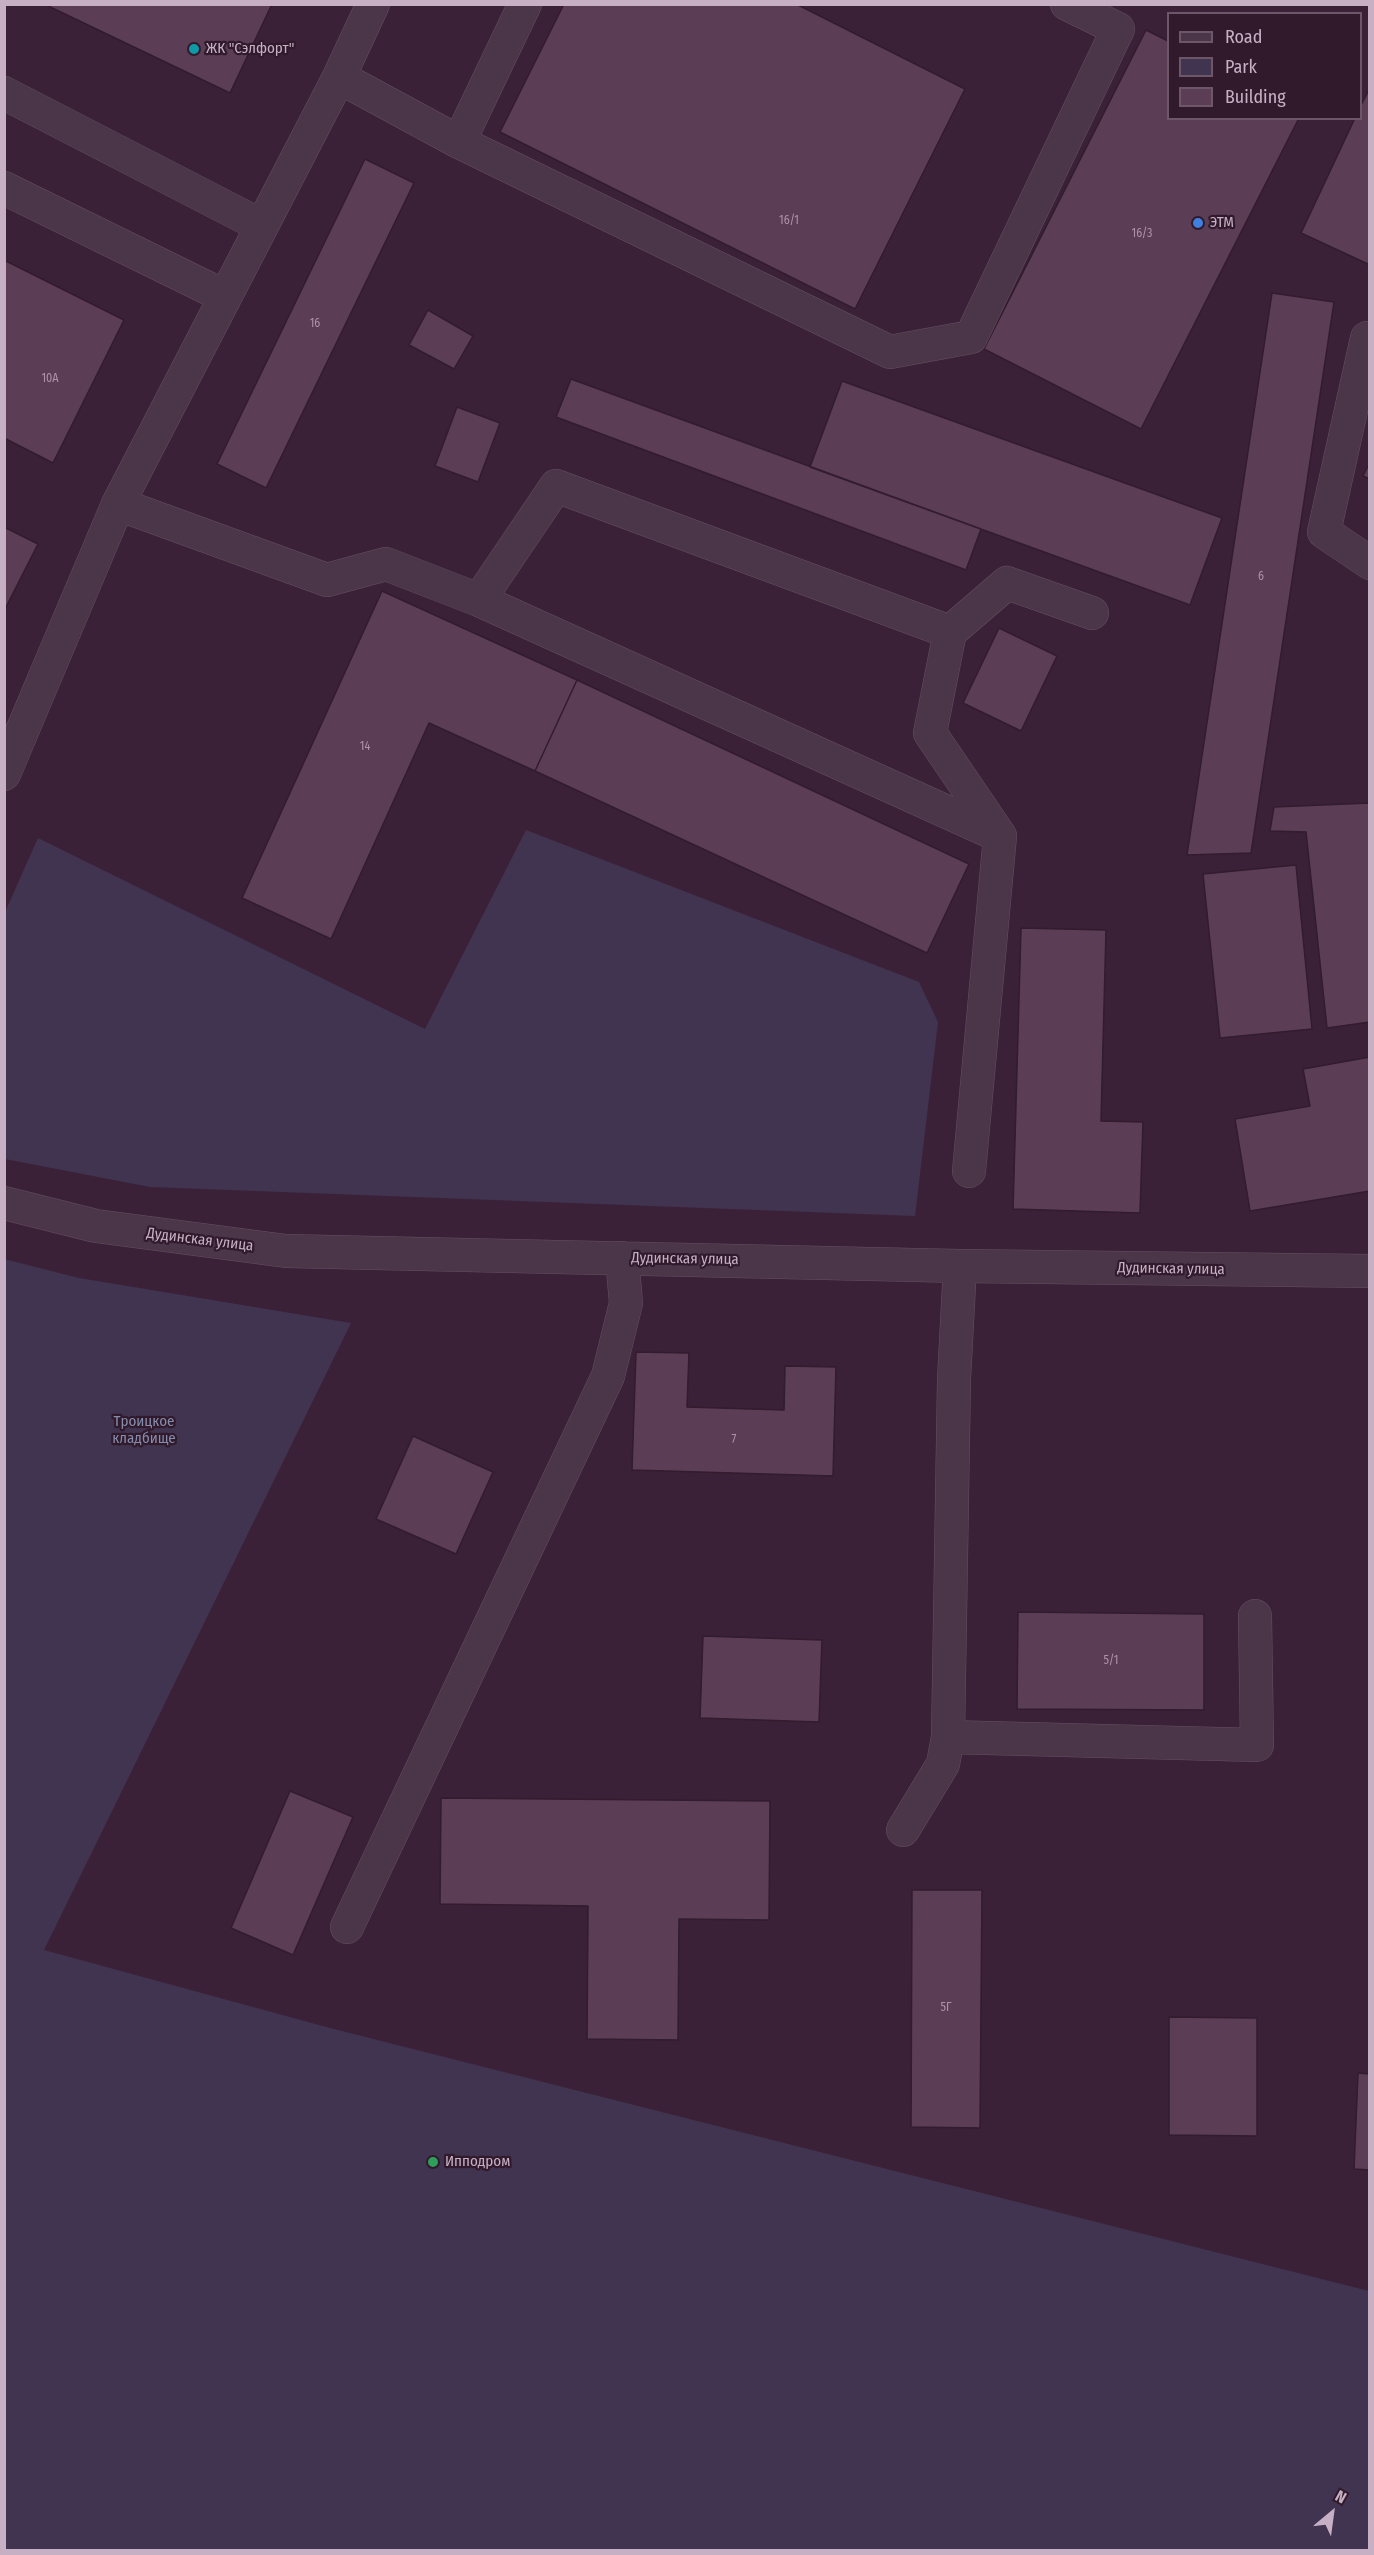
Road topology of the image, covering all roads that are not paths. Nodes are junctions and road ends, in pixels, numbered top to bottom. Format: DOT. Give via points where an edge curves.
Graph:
graph roads {
  1 [pos="373,4"];
  2 [pos="525,4"];
  3 [pos="1067,4"];
  4 [pos="339,77"];
  5 [pos="4,93"];
  6 [pos="459,142"];
  7 [pos="4,188"];
  8 [pos="260,225"];
  9 [pos="224,296"];
  10 [pos="1367,338"];
  11 [pos="118,504"];
  12 [pos="1370,563"];
  13 [pos="479,600"];
  14 [pos="1092,613"];
  15 [pos="950,632"];
  16 [pos="4,774"];
  17 [pos="1000,836"];
  18 [pos="969,1172"];
  19 [pos="4,1203"];
  20 [pos="622,1258"];
  21 [pos="960,1266"];
  22 [pos="1370,1272"];
  23 [pos="1255,1616"];
  24 [pos="948,1737"];
  25 [pos="903,1830"];
  26 [pos="347,1927"];
  1 -- 4 [label="street"];
  2 -- 6 [label="street"];
  3 -- 6 [label="street" via="1119,29 971,337 890,352"];
  4 -- 6 [label="street"];
  4 -- 8 [label="street"];
  5 -- 8 [label="street"];
  7 -- 9 [label="street"];
  8 -- 9 [label="street"];
  9 -- 11 [label="street"];
  10 -- 12 [label="street" via="1324,532"];
  11 -- 13 [label="street" via="327,579 386,564"];
  11 -- 16 [label="street"];
  13 -- 15 [label="street" via="556,486"];
  13 -- 17 [label="street"];
  14 -- 15 [label="street" via="1007,583"];
  15 -- 17 [label="street" via="930,733"];
  17 -- 18 [label="street"];
  19 -- 20 [label="street, Дудинская улица" via="96,1226 286,1251"];
  20 -- 21 [label="street, Дудинская улица"];
  20 -- 26 [label="street" via="626,1303 608,1376"];
  21 -- 22 [label="street, Дудинская улица"];
  21 -- 24 [label="street" via="954,1379"];
  23 -- 24 [label="street" via="1257,1746"];
  24 -- 25 [label="street" via="943,1764"];
}
